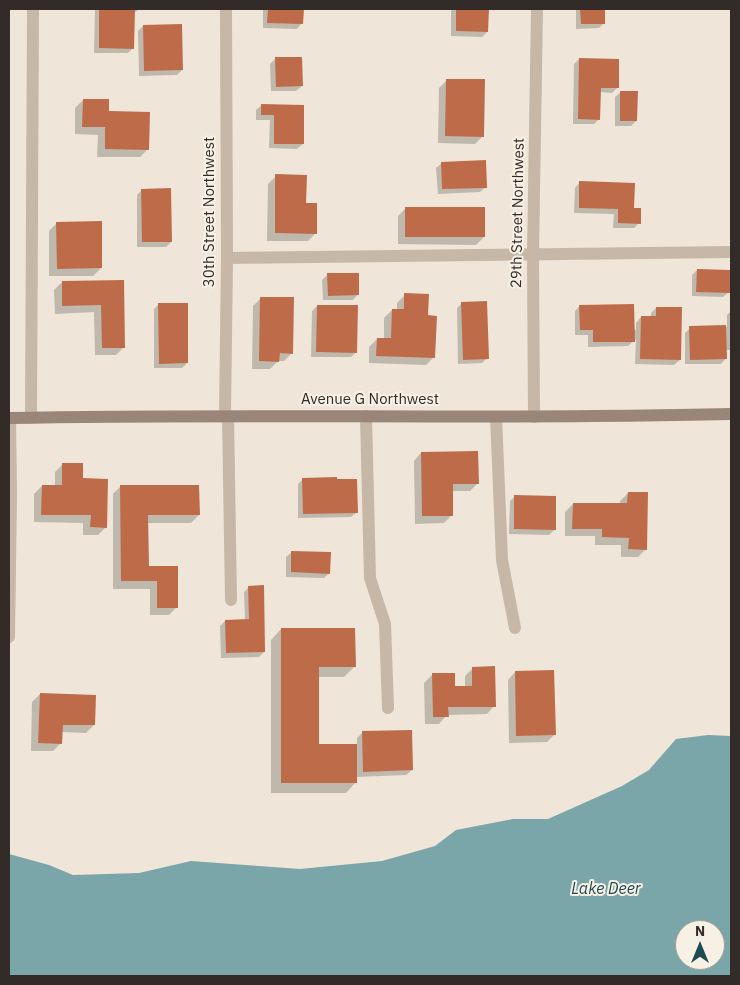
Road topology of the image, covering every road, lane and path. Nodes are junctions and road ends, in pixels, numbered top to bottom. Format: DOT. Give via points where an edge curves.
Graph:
graph roads {
  1 [pos="33,9"];
  2 [pos="226,9"];
  3 [pos="537,9"];
  4 [pos="731,252"];
  5 [pos="533,254"];
  6 [pos="227,258"];
  7 [pos="731,414"];
  8 [pos="227,415"];
  9 [pos="366,416"];
  10 [pos="31,417"];
  11 [pos="496,417"];
  12 [pos="534,417"];
  13 [pos="10,418"];
  14 [pos="232,600"];
  15 [pos="515,628"];
  16 [pos="9,637"];
  17 [pos="388,708"];
  1 -- 10 [label="street"];
  2 -- 6 [label="street, 30th Street Northwest"];
  3 -- 5 [label="street, 29th Street Northwest"];
  4 -- 5 [label="street"];
  5 -- 6 [label="street"];
  5 -- 12 [label="street, 29th Street Northwest"];
  6 -- 8 [label="street, 30th Street Northwest"];
  7 -- 12 [label="main road, Avenue G Northwest"];
  8 -- 9 [label="main road, Avenue G Northwest"];
  8 -- 10 [label="main road, Avenue G Northwest"];
  8 -- 14 [label="street, 30th Street Northwest"];
  9 -- 11 [label="main road, Avenue G Northwest"];
  9 -- 17 [label="street" via="370,578 385,624"];
  10 -- 13 [label="main road, Avenue G Northwest"];
  11 -- 12 [label="main road, Avenue G Northwest"];
  11 -- 15 [label="street" via="502,560"];
  13 -- 16 [label="street"];
}
